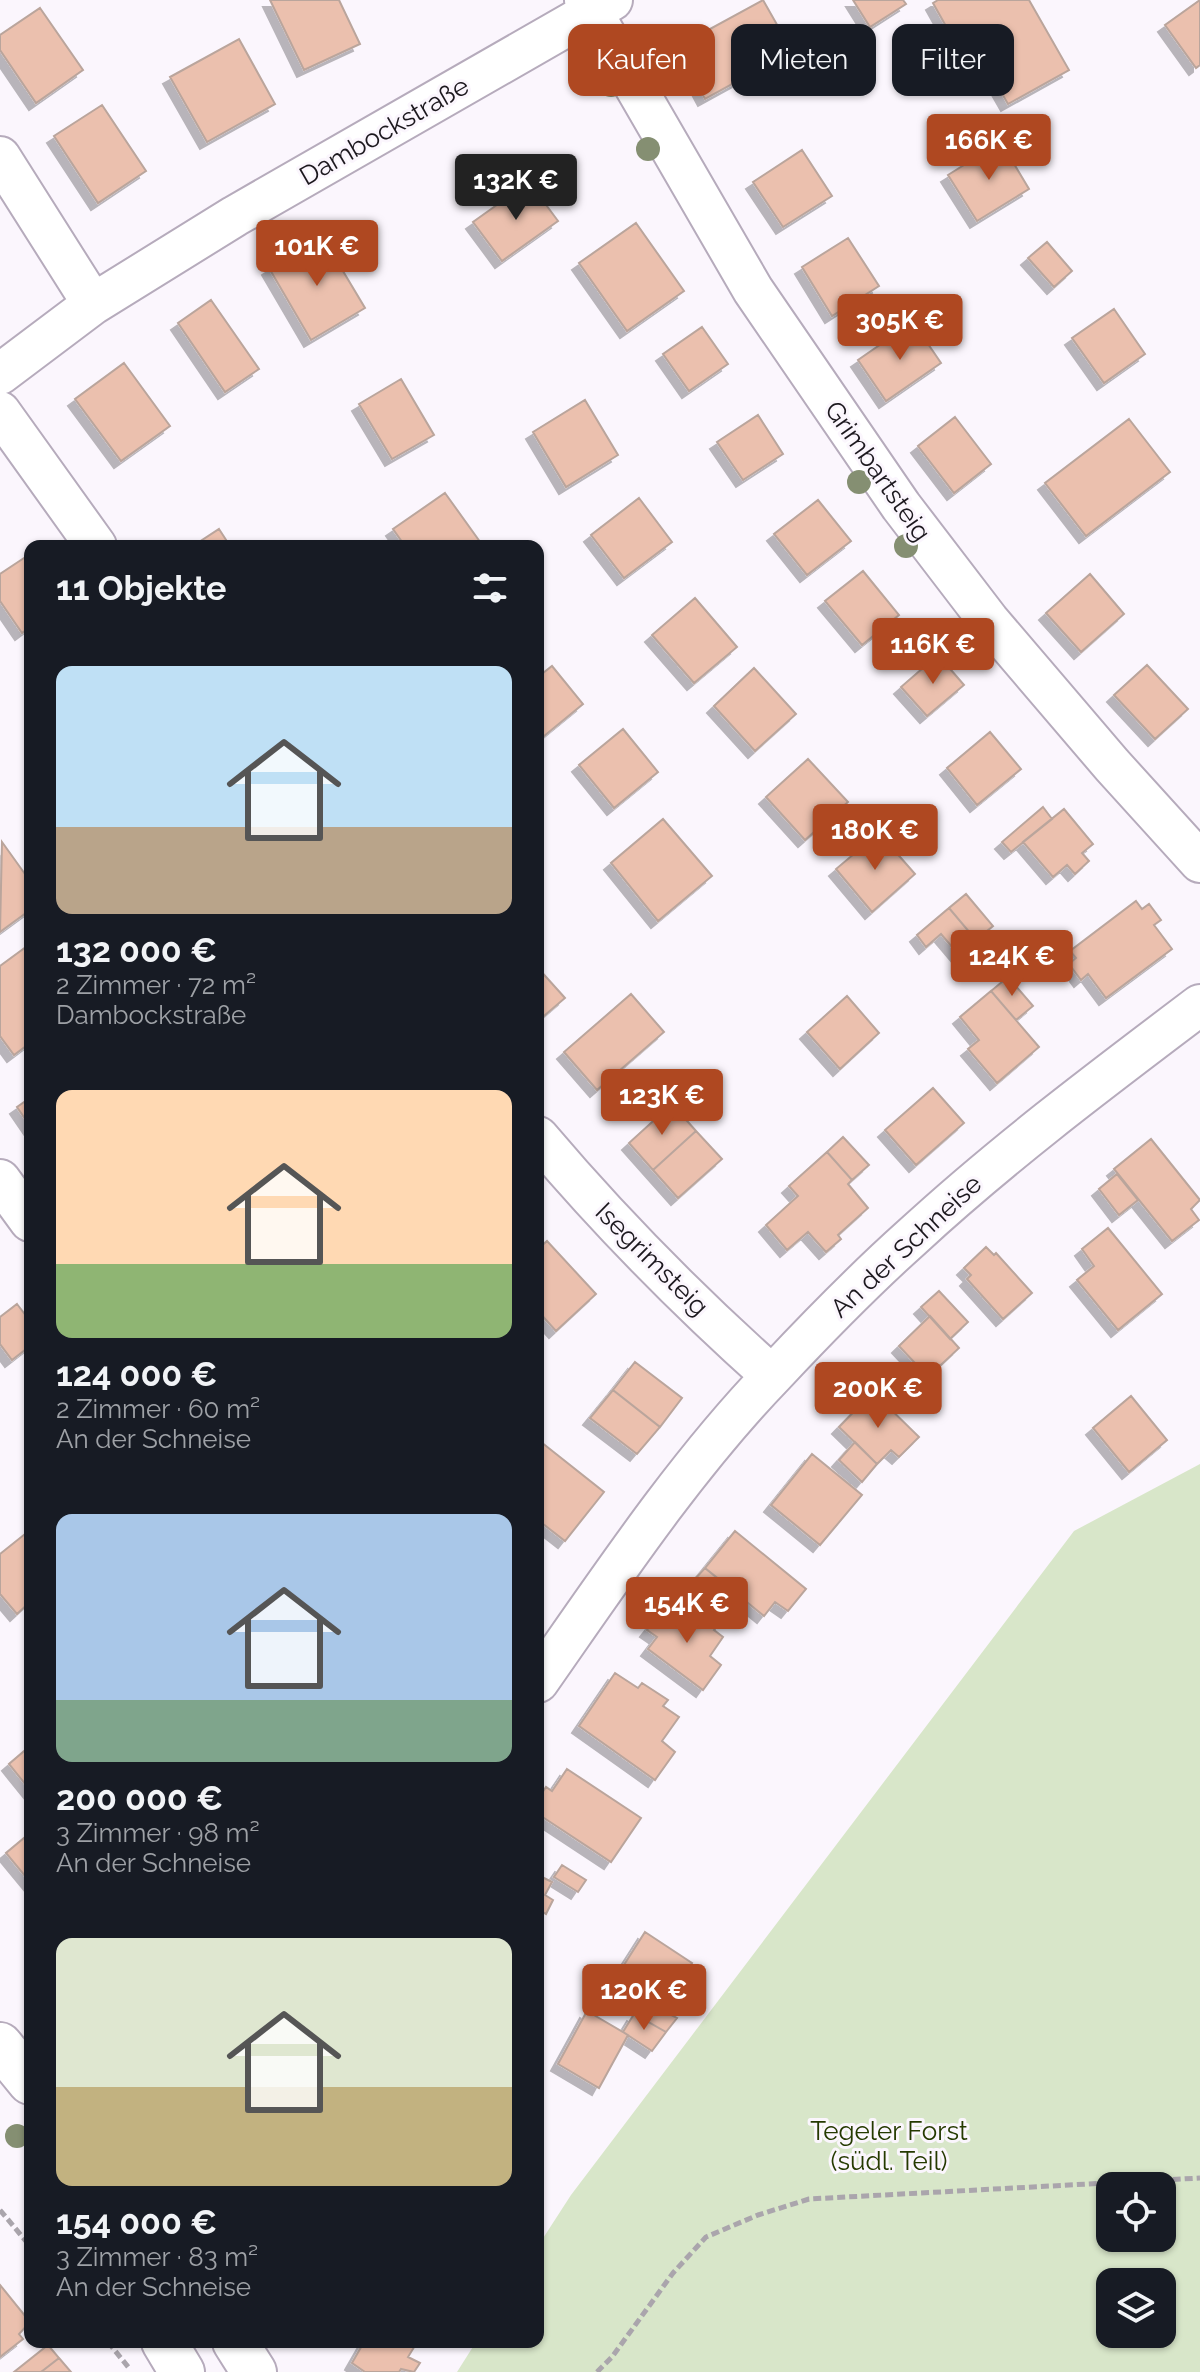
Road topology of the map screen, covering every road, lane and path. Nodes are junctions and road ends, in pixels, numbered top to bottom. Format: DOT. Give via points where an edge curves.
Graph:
graph roads {
  1 [pos="596,4"];
  2 [pos="0,157"];
  3 [pos="93,304"];
  4 [pos="0,374"];
  5 [pos="0,412"];
  6 [pos="92,540"];
  7 [pos="1200,862"];
  8 [pos="1200,1005"];
  9 [pos="544,1144"];
  10 [pos="0,1180"];
  11 [pos="24,1213"];
  12 [pos="772,1376"];
  13 [pos="544,1674"];
  14 [pos="0,2045"];
  15 [pos="24,2075"];
  16 [pos="1200,2178"];
  17 [pos="0,2210"];
  18 [pos="24,2239"];
  19 [pos="113,2348"];
  20 [pos="168,2348"];
  21 [pos="132,2372"];
  22 [pos="182,2372"];
  23 [pos="597,2372"];
  1 -- 3 [label="street, Dambockstraße"];
  1 -- 7 [label="street, Grimbartsteig" via="753,290 901,506 989,621"];
  2 -- 3 [label="street"];
  3 -- 4 [label="street, Dambockstraße"];
  5 -- 6 [label="street"];
  8 -- 12 [label="street, An der Schneise" via="986,1171 910,1238"];
  9 -- 12 [label="street, Isegrimsteig" via="593,1201"];
  10 -- 11 [label="street"];
  12 -- 13 [label="street, An der Schneise" via="633,1548"];
  14 -- 15 [label="main road"];
  16 -- 23 [label="path" via="796,2203 706,2237"];
  17 -- 18 [label="path"];
  19 -- 21 [label="path"];
  20 -- 22 [label="main road"];
}
